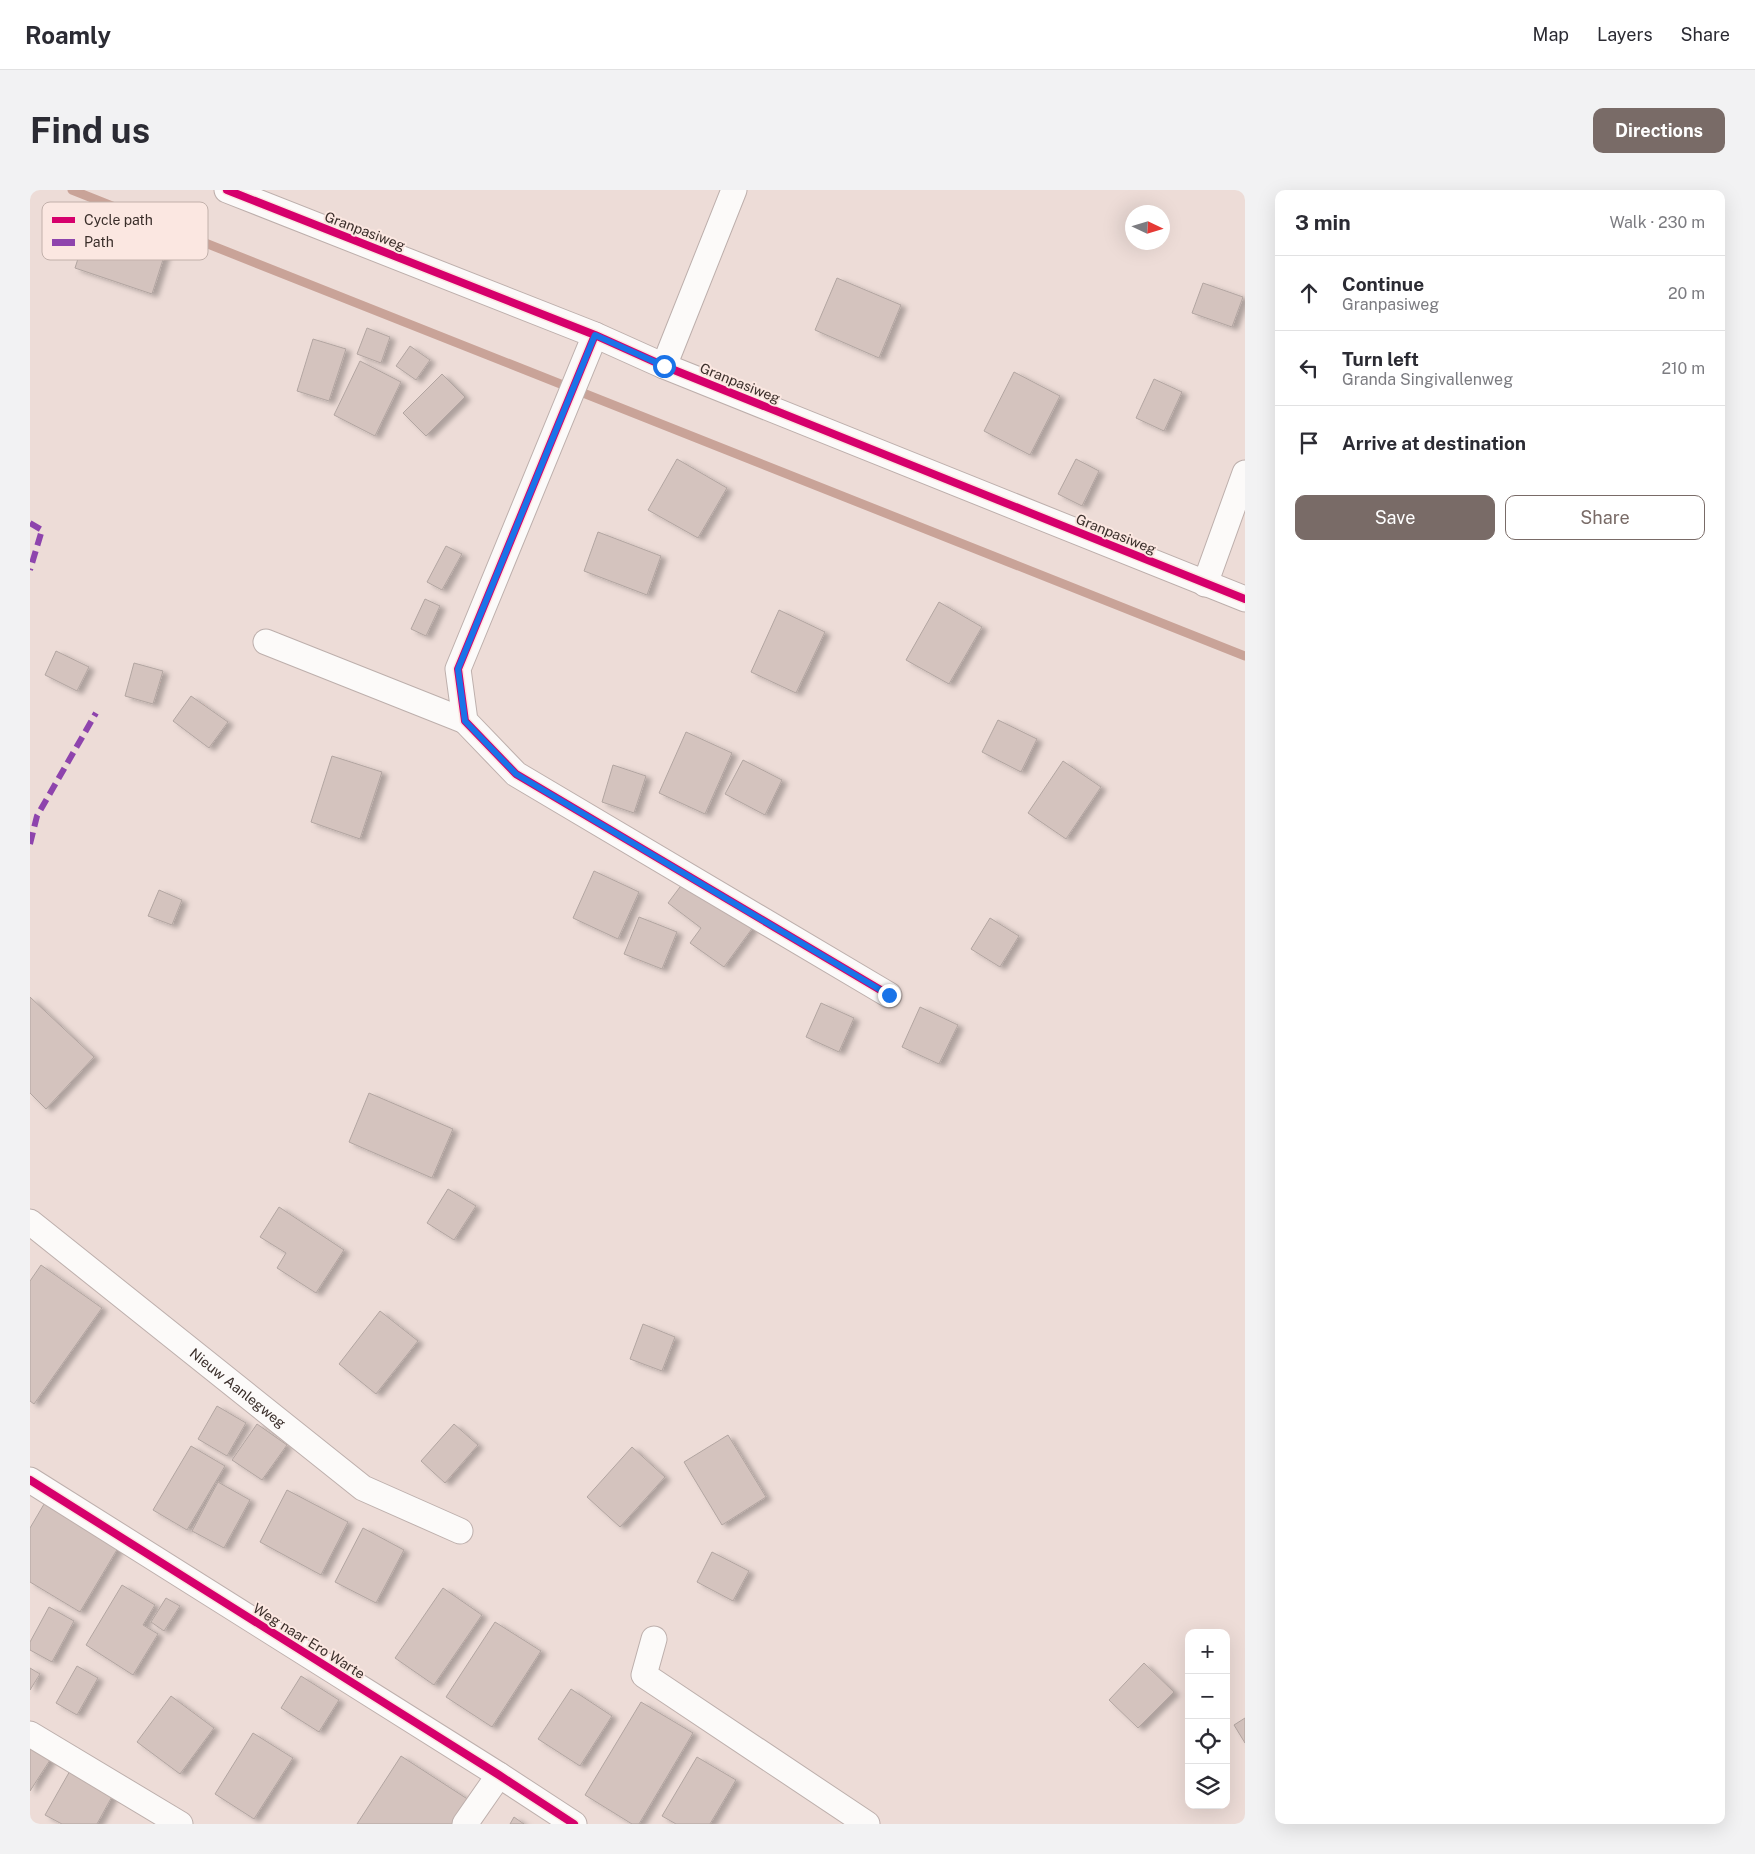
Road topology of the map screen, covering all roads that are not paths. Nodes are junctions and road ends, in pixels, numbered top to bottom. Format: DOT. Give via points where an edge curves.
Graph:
graph roads {
  1 [pos="227,190"];
  2 [pos="734,190"];
  3 [pos="595,335"];
  4 [pos="664,366"];
  5 [pos="1245,473"];
  6 [pos="1205,584"];
  7 [pos="1245,598"];
  8 [pos="266,642"];
  9 [pos="465,721"];
  10 [pos="889,995"];
  11 [pos="30,1222"];
  12 [pos="31,1485"];
  13 [pos="460,1531"];
  14 [pos="654,1639"];
  15 [pos="30,1734"];
  16 [pos="499,1775"];
  17 [pos="180,1824"];
  18 [pos="466,1824"];
  19 [pos="574,1824"];
  20 [pos="867,1824"];
  1 -- 3 [label="street, Granpasiweg"];
  2 -- 4 [label="street"];
  3 -- 4 [label="street, Granpasiweg"];
  3 -- 9 [label="street" via="458,669"];
  4 -- 6 [label="street, Granpasiweg"];
  5 -- 6 [label="street"];
  6 -- 7 [label="street, Granpasiweg"];
  8 -- 9 [label="street"];
  9 -- 10 [label="street" via="516,774"];
  11 -- 13 [label="street, Nieuw Aanlegweg" via="363,1488"];
  12 -- 16 [label="street, Weg naar Ero Warte"];
  14 -- 20 [label="street" via="644,1675"];
  15 -- 17 [label="street"];
  16 -- 18 [label="street"];
  16 -- 19 [label="street, Weg naar Ero Warte"];
}
